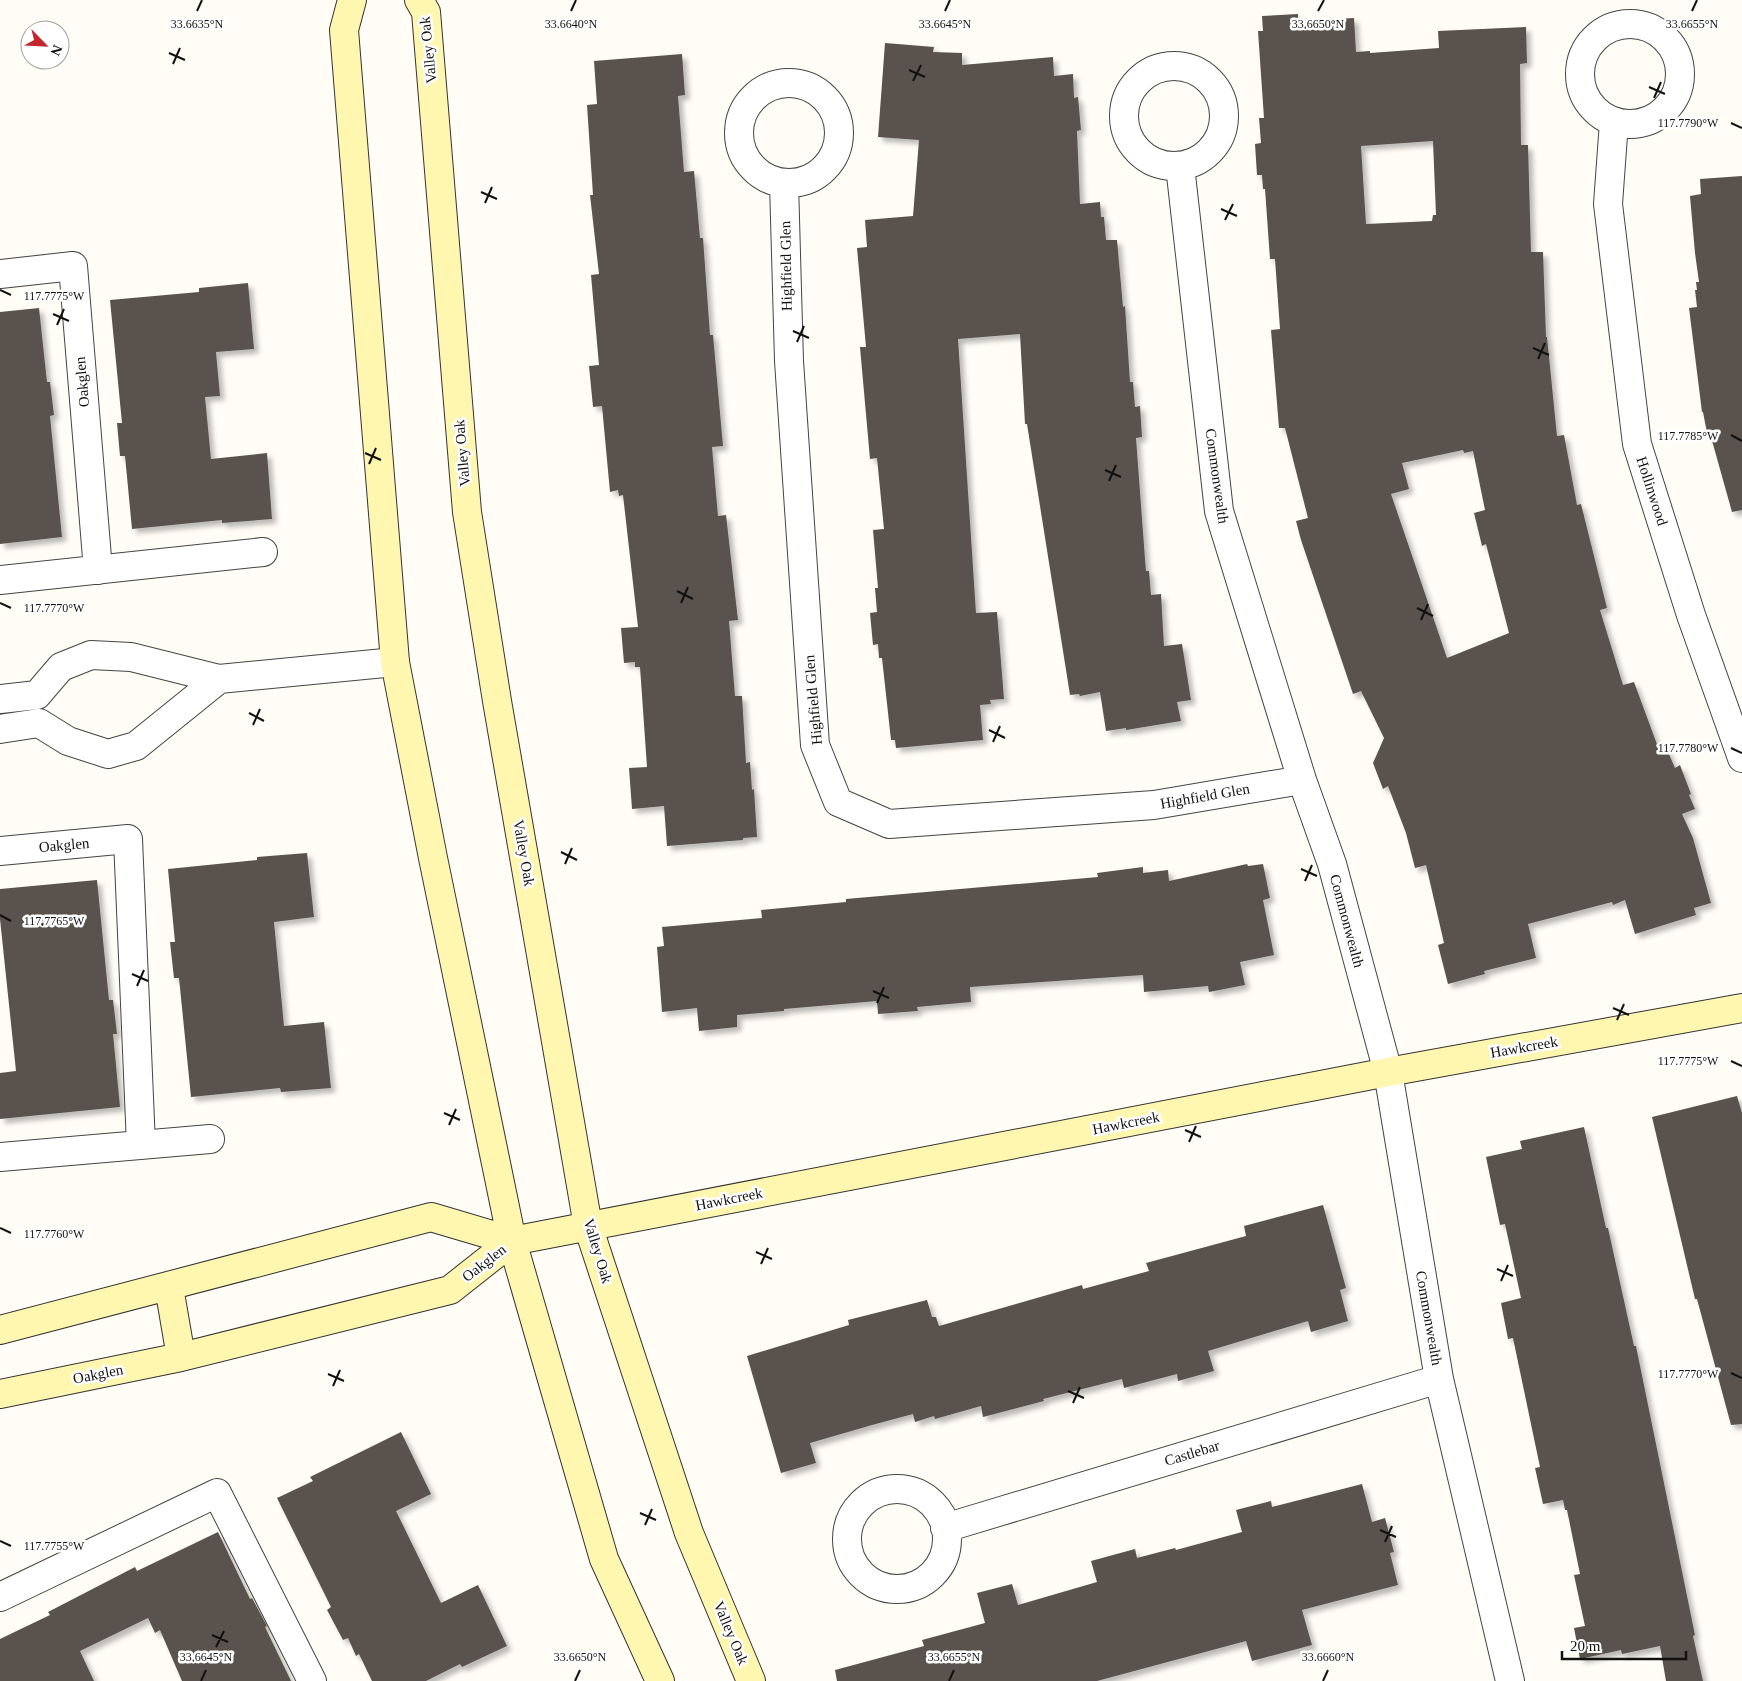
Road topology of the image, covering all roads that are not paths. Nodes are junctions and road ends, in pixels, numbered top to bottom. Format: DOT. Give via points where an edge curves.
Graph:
graph roads {
  1 [pos="352,0"];
  2 [pos="419,0"];
  3 [pos="1614,122"];
  4 [pos="1180,166"];
  5 [pos="784,183"];
  6 [pos="0,274"];
  7 [pos="263,552"];
  8 [pos="98,570"];
  9 [pos="0,580"];
  10 [pos="395,662"];
  11 [pos="219,679"];
  12 [pos="37,695"];
  13 [pos="0,699"];
  14 [pos="39,723"];
  15 [pos="0,729"];
  16 [pos="1742,758"];
  17 [pos="1302,780"];
  18 [pos="0,851"];
  19 [pos="1742,1008"];
  20 [pos="1388,1072"];
  21 [pos="210,1139"];
  22 [pos="141,1144"];
  23 [pos="0,1157"];
  24 [pos="588,1226"];
  25 [pos="512,1241"];
  26 [pos="169,1287"];
  27 [pos="0,1330"];
  28 [pos="181,1357"];
  29 [pos="1440,1379"];
  30 [pos="0,1394"];
  31 [pos="945,1528"];
  32 [pos="0,1597"];
  33 [pos="312,1681"];
  34 [pos="660,1681"];
  35 [pos="751,1681"];
  36 [pos="1510,1681"];
  1 -- 10 [label="street" via="344,30"];
  2 -- 24 [label="street, Valley Oak" via="426,12 467,512"];
  3 -- 16 [label="street, Hollinwood" via="1608,204 1637,444 1691,615"];
  4 -- 17 [label="street, Commonwealth" via="1219,511"];
  5 -- 17 [label="street, Highfield Glen" via="789,361 815,745 838,802 889,824 1154,805"];
  6 -- 8 [label="street, Oakglen" via="73,266"];
  7 -- 8 [label="street"];
  8 -- 9 [label="street"];
  10 -- 11 [label="street"];
  10 -- 25 [label="street"];
  11 -- 12 [label="street" via="131,658 91,655 61,667"];
  11 -- 14 [label="street" via="136,746 108,754 68,742"];
  12 -- 13 [label="street"];
  12 -- 14 [label="street"];
  14 -- 15 [label="street"];
  17 -- 20 [label="street, Commonwealth" via="1332,864"];
  18 -- 22 [label="street, Oakglen" via="128,839"];
  19 -- 20 [label="street, Hawkcreek"];
  20 -- 24 [label="street, Hawkcreek"];
  20 -- 29 [label="street, Commonwealth"];
  21 -- 22 [label="street"];
  22 -- 23 [label="street"];
  24 -- 25 [label="street, Hawkcreek"];
  24 -- 35 [label="street, Valley Oak" via="689,1533"];
  25 -- 26 [label="street, Oakglen" via="431,1217"];
  25 -- 28 [label="street, Oakglen" via="450,1290"];
  25 -- 34 [label="street" via="604,1559"];
  26 -- 27 [label="street, Oakglen"];
  26 -- 28 [label="street"];
  28 -- 30 [label="street, Oakglen"];
  29 -- 31 [label="street, Castlebar"];
  29 -- 36 [label="street, Commonwealth"];
  32 -- 33 [label="street" via="217,1493"];
}
